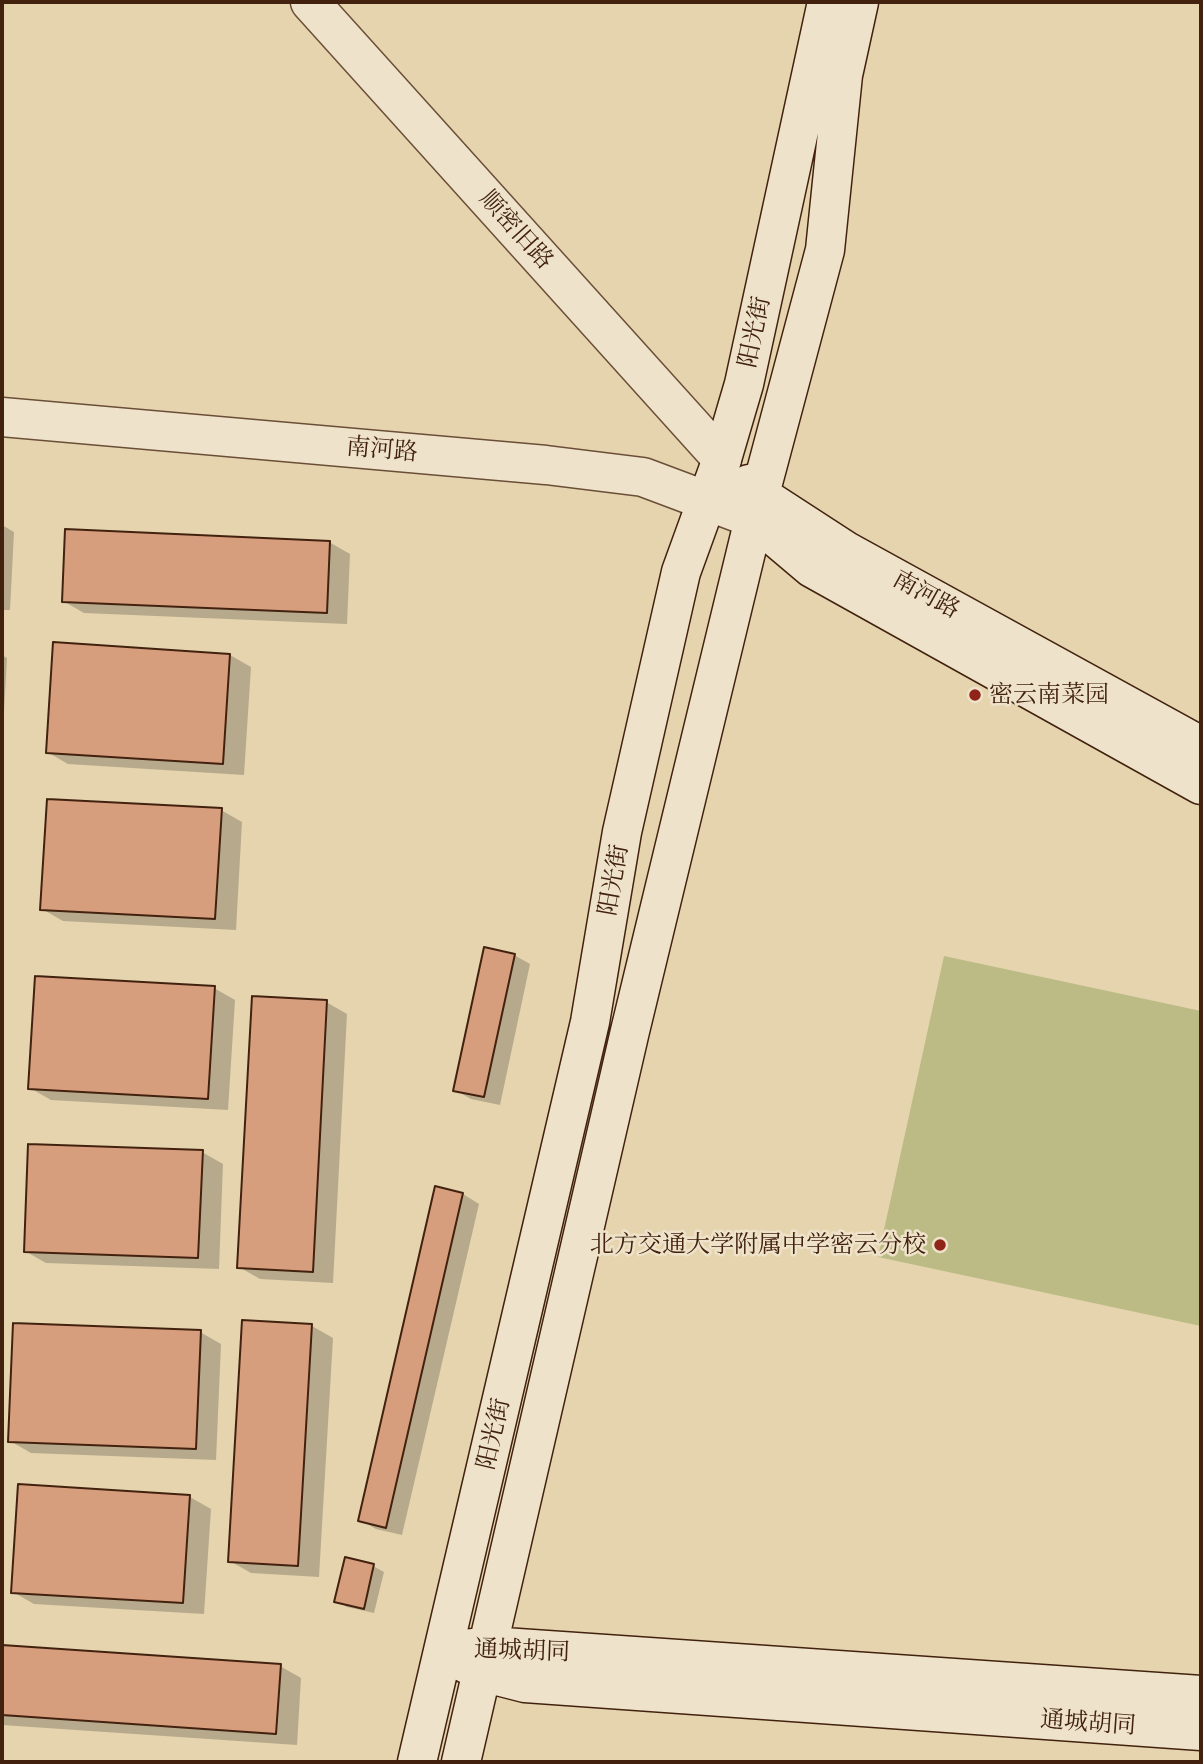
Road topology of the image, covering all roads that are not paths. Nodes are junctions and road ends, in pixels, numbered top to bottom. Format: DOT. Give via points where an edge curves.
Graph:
graph roads {
  1 [pos="310,2"];
  2 [pos="827,2"];
  3 [pos="859,2"];
  4 [pos="2,417"];
  5 [pos="722,459"];
  6 [pos="707,499"];
  7 [pos="757,506"];
  8 [pos="1201,746"];
  9 [pos="1201,785"];
  10 [pos="441,1651"];
  11 [pos="486,1659"];
  12 [pos="1201,1695"];
  13 [pos="1201,1731"];
  14 [pos="417,1762"];
  15 [pos="461,1762"];
  1 -- 5 [label="main road, 顺密旧路"];
  2 -- 5 [label="main road, 阳光街" via="744,384"];
  3 -- 7 [label="main road, 阳光街" via="843,75 825,250"];
  4 -- 6 [label="main road, 南河路" via="546,465 643,477"];
  5 -- 6 [label="main road, 阳光街"];
  5 -- 7 [label="main road, 南河路"];
  6 -- 7 [label="main road, 南河路"];
  6 -- 10 [label="main road, 阳光街" via="681,572 622,832 587,1036"];
  7 -- 8 [label="main road, 南河路"];
  7 -- 9 [label="main road, 南河路" via="812,568"];
  7 -- 11 [label="main road, 阳光街" via="633,1017"];
  10 -- 11 [label="main road, 通城胡同"];
  10 -- 14 [label="main road, 阳光街"];
  11 -- 12 [label="main road, 通城胡同"];
  11 -- 13 [label="main road, 通城胡同" via="525,1683"];
  11 -- 15 [label="main road, 阳光街"];
}
